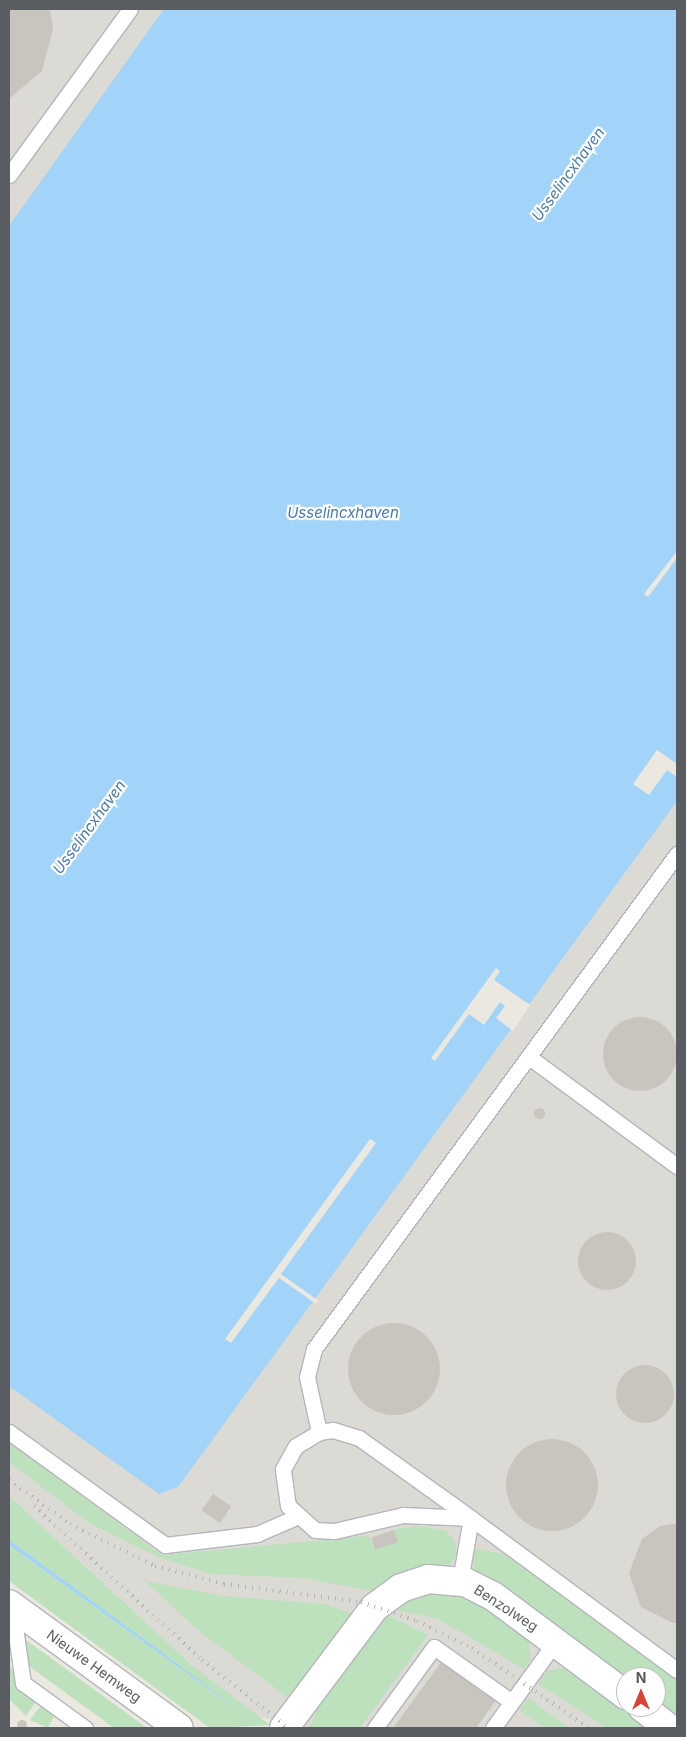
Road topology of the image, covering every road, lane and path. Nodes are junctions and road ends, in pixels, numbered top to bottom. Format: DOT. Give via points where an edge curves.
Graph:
graph roads {
  1 [pos="130,9"];
  2 [pos="9,175"];
  3 [pos="677,854"];
  4 [pos="529,1057"];
  5 [pos="677,1166"];
  6 [pos="9,1432"];
  7 [pos="319,1432"];
  8 [pos="296,1517"];
  9 [pos="471,1518"];
  10 [pos="460,1581"];
  11 [pos="10,1605"];
  12 [pos="556,1641"];
  13 [pos="677,1670"];
  14 [pos="616,1686"];
  15 [pos="512,1702"];
  16 [pos="655,1717"];
  17 [pos="85,1728"];
  18 [pos="178,1728"];
  19 [pos="284,1728"];
  20 [pos="374,1728"];
  21 [pos="492,1728"];
  22 [pos="669,1728"];
  1 -- 2 [label="lane"];
  3 -- 4 [label="lane"];
  4 -- 5 [label="lane"];
  4 -- 7 [label="lane" via="314,1349 307,1377"];
  6 -- 8 [label="lane" via="165,1545 257,1534"];
  7 -- 8 [label="lane" via="296,1446 283,1469 283,1494"];
  7 -- 9 [label="lane" via="333,1430 359,1438"];
  8 -- 9 [label="lane" via="325,1532 403,1514"];
  9 -- 10 [label="lane"];
  9 -- 13 [label="lane"];
  10 -- 12 [label="street, Benzolweg" via="492,1596"];
  10 -- 19 [label="street, Benzolweg" via="418,1581 379,1602"];
  11 -- 17 [label="lane" via="23,1683"];
  11 -- 18 [label="street, Nieuwe Hemweg"];
  12 -- 14 [label="street, Benzolweg"];
  12 -- 15 [label="lane"];
  15 -- 20 [label="lane" via="434,1647"];
  15 -- 21 [label="lane"];
  16 -- 22 [label="street"];
}
